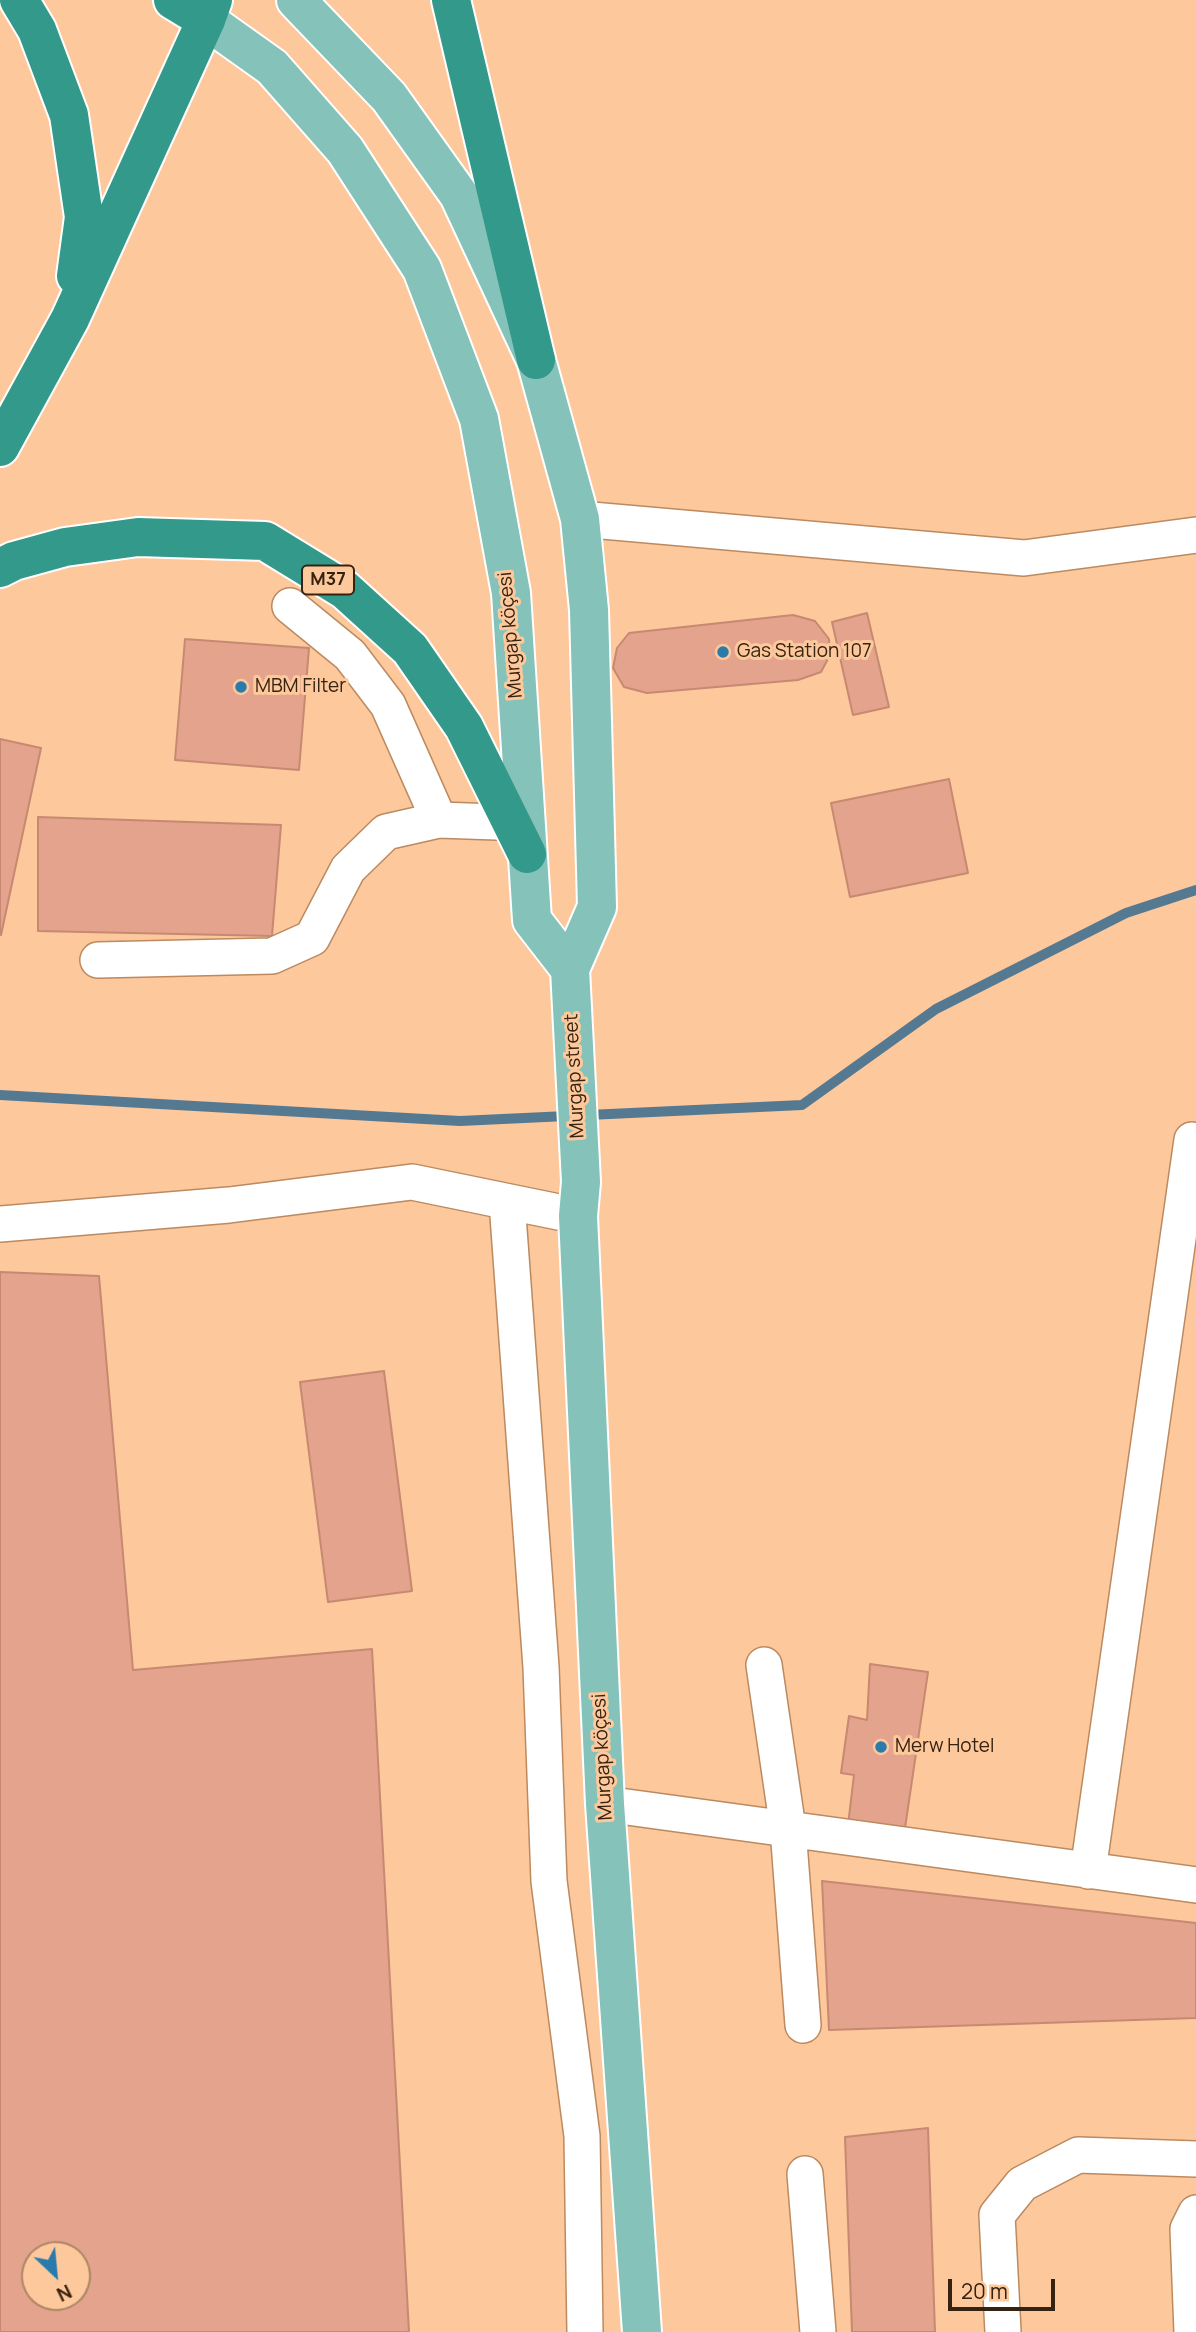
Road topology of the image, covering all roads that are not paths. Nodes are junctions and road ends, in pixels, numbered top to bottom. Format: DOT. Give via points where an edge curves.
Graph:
graph roads {
  1 [pos="19,0"];
  2 [pos="173,0"];
  3 [pos="296,0"];
  4 [pos="451,0"];
  5 [pos="209,10"];
  6 [pos="70,319"];
  7 [pos="536,360"];
  8 [pos="0,447"];
  9 [pos="580,519"];
  10 [pos="1196,535"];
  11 [pos="0,568"];
  12 [pos="290,606"];
  13 [pos="439,820"];
  14 [pos="521,834"];
  15 [pos="98,960"];
  16 [pos="570,969"];
  17 [pos="1192,1140"];
  18 [pos="580,1199"];
  19 [pos="507,1202"];
  20 [pos="0,1224"];
  21 [pos="764,1665"];
  22 [pos="605,1804"];
  23 [pos="788,1829"];
  24 [pos="1088,1871"];
  25 [pos="1196,1885"];
  26 [pos="803,2025"];
  27 [pos="1196,2159"];
  28 [pos="805,2174"];
  29 [pos="1196,2213"];
  30 [pos="584,2332"];
  31 [pos="642,2332"];
  32 [pos="818,2332"];
  33 [pos="1003,2332"];
  34 [pos="1192,2332"];
  1 -- 6 [label="highway" via="37,30 69,115 84,217"];
  2 -- 5 [label="highway"];
  3 -- 7 [label="main road" via="388,97 459,195"];
  4 -- 7 [label="highway"];
  5 -- 6 [label="highway"];
  5 -- 14 [label="main road, Murgap köçesi" via="272,66 345,150 422,269 479,419 510,593"];
  6 -- 8 [label="highway"];
  7 -- 9 [label="main road"];
  9 -- 10 [label="street" via="1024,558"];
  9 -- 16 [label="main road" via="589,610 597,907"];
  11 -- 14 [label="highway, M37" via="65,547 138,537 265,541 345,590 410,649 464,727"];
  12 -- 13 [label="street" via="350,655 388,705"];
  13 -- 14 [label="street"];
  13 -- 15 [label="street" via="386,832 348,869 312,938 272,956"];
  14 -- 16 [label="main road, Murgap köçesi" via="532,920"];
  16 -- 18 [label="main road, Murgap street"];
  17 -- 24 [label="street"];
  18 -- 19 [label="street"];
  18 -- 22 [label="main road, Murgap köçesi"];
  19 -- 20 [label="street" via="412,1182 229,1205"];
  19 -- 30 [label="street" via="541,1667 549,1881 582,2136"];
  21 -- 23 [label="street"];
  22 -- 23 [label="street"];
  22 -- 31 [label="main road, Murgap köçesi"];
  23 -- 24 [label="street"];
  23 -- 26 [label="street"];
  24 -- 25 [label="street"];
  27 -- 33 [label="street" via="1078,2155 1021,2184 997,2215"];
  28 -- 32 [label="street"];
  29 -- 34 [label="street" via="1188,2229"];
}
